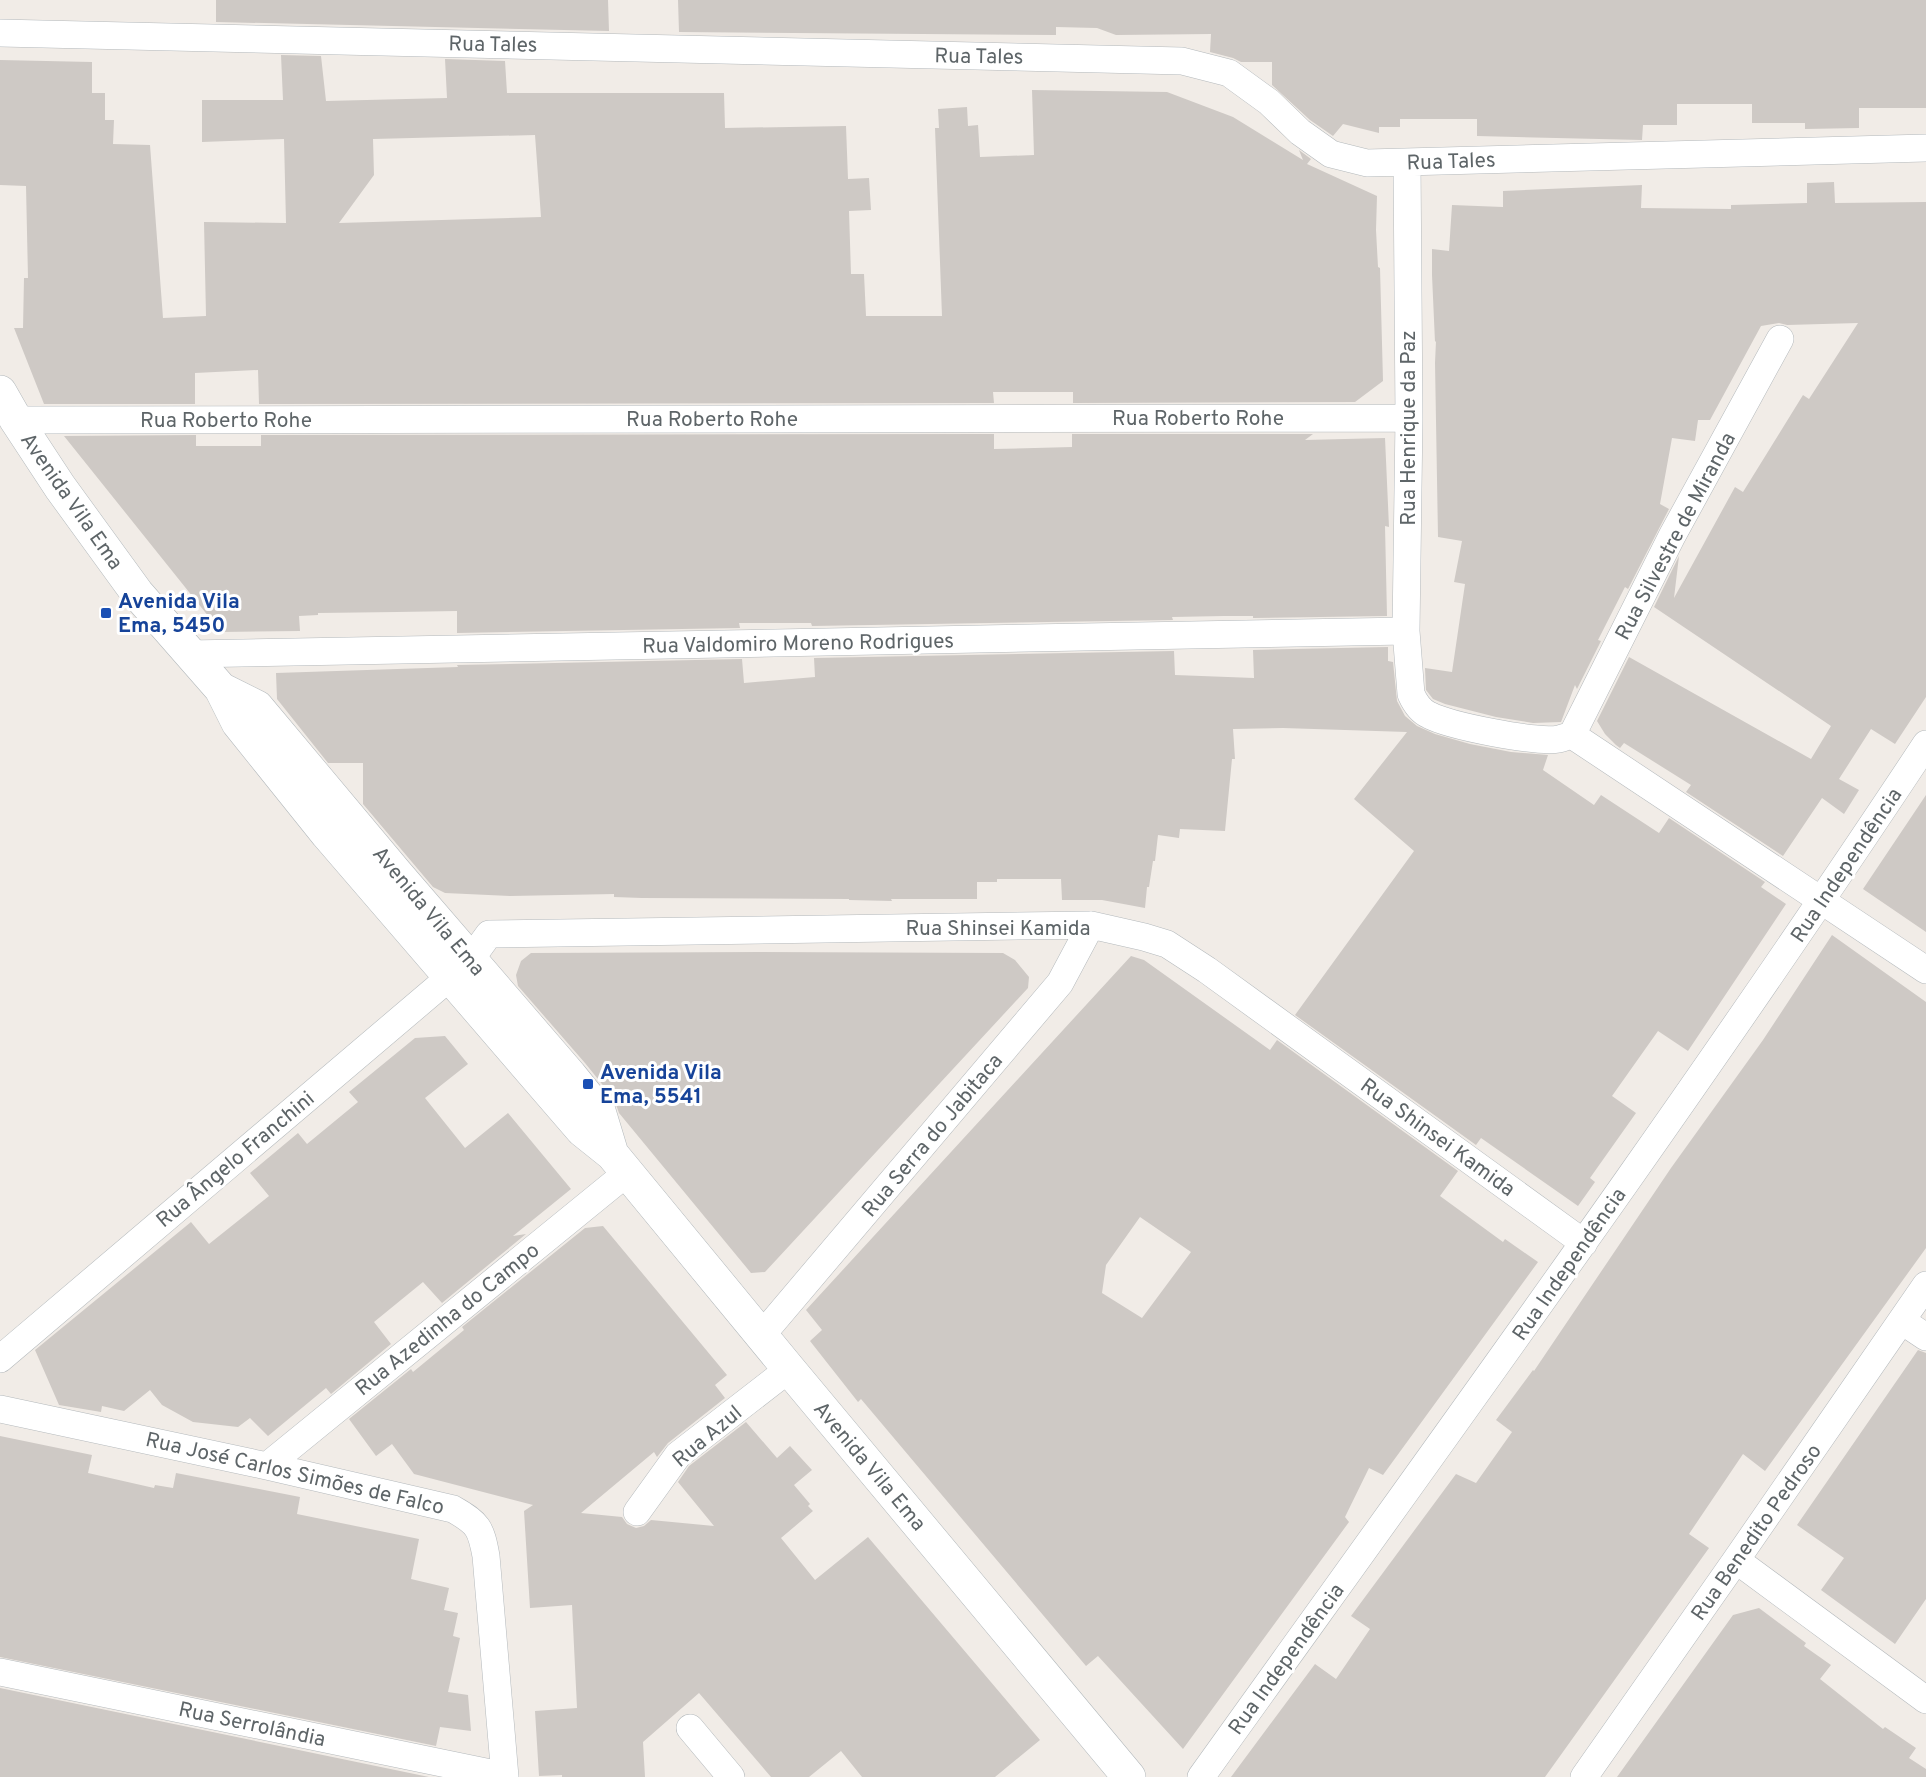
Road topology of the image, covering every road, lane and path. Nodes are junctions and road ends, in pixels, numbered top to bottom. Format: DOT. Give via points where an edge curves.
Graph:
graph roads {
  1 [pos="0,33"];
  2 [pos="1926,147"];
  3 [pos="1407,162"];
  4 [pos="1780,339"];
  5 [pos="0,392"];
  6 [pos="1409,418"];
  7 [pos="16,420"];
  8 [pos="1406,631"];
  9 [pos="189,654"];
  10 [pos="1572,735"];
  11 [pos="1926,744"];
  12 [pos="1822,902"];
  13 [pos="1091,925"];
  14 [pos="460,968"];
  15 [pos="1926,970"];
  16 [pos="620,1163"];
  17 [pos="1584,1243"];
  18 [pos="1926,1286"];
  19 [pos="1902,1321"];
  20 [pos="761,1336"];
  21 [pos="1926,1337"];
  22 [pos="0,1359"];
  23 [pos="789,1369"];
  24 [pos="0,1409"];
  25 [pos="267,1466"];
  26 [pos="637,1512"];
  27 [pos="1737,1560"];
  28 [pos="0,1672"];
  29 [pos="1926,1700"];
  30 [pos="690,1728"];
  31 [pos="505,1776"];
  32 [pos="731,1777"];
  33 [pos="1129,1777"];
  34 [pos="1201,1777"];
  35 [pos="1584,1777"];
  1 -- 3 [label="street, Rua Tales" via="1182,61 1229,73 1331,154 1367,163"];
  2 -- 3 [label="street, Rua Tales"];
  3 -- 6 [label="street, Rua Henrique da Paz"];
  4 -- 10 [label="street, Rua Silvestre de Miranda" via="1672,536"];
  5 -- 7 [label="main road, Avenida Vila Ema"];
  6 -- 7 [label="street, Rua Roberto Rohe"];
  6 -- 8 [label="street, Rua Henrique da Paz"];
  7 -- 9 [label="main road, Avenida Vila Ema" via="137,593"];
  8 -- 9 [label="street, Rua Valdomiro Moreno Rodrigues"];
  8 -- 10 [label="street, Rua Henrique da Paz" via="1411,694 1427,715 1516,737 1551,740"];
  9 -- 14 [label="main road, Avenida Vila Ema" via="221,689 257,707"];
  10 -- 12 [label="street"];
  11 -- 12 [label="street, Rua Independência"];
  12 -- 15 [label="street"];
  12 -- 17 [label="street, Rua Independência"];
  13 -- 14 [label="street, Rua Shinsei Kamida" via="489,934"];
  13 -- 17 [label="street, Rua Shinsei Kamida" via="1167,944"];
  13 -- 20 [label="street, Rua Serra do Jabitaca" via="1060,983"];
  14 -- 16 [label="main road, Avenida Vila Ema" via="599,1111"];
  14 -- 22 [label="street, Rua Ângelo Franchini"];
  16 -- 20 [label="main road, Avenida Vila Ema"];
  16 -- 25 [label="street, Rua Azedinha do Campo"];
  17 -- 34 [label="street, Rua Independência"];
  18 -- 19 [label="street, Rua Benedito Pedroso"];
  19 -- 21 [label="street"];
  19 -- 27 [label="street, Rua Benedito Pedroso"];
  20 -- 23 [label="main road, Avenida Vila Ema"];
  23 -- 26 [label="street, Rua Azul" via="678,1455"];
  23 -- 33 [label="main road, Avenida Vila Ema"];
  24 -- 25 [label="street, Rua José Carlos Simões de Falco"];
  25 -- 31 [label="street, Rua José Carlos Simões de Falco" via="453,1509 472,1520 483,1535 486,1556"];
  27 -- 29 [label="street"];
  27 -- 35 [label="street, Rua Benedito Pedroso"];
  28 -- 31 [label="street, Rua Serrolândia"];
  30 -- 32 [label="street"];
}
